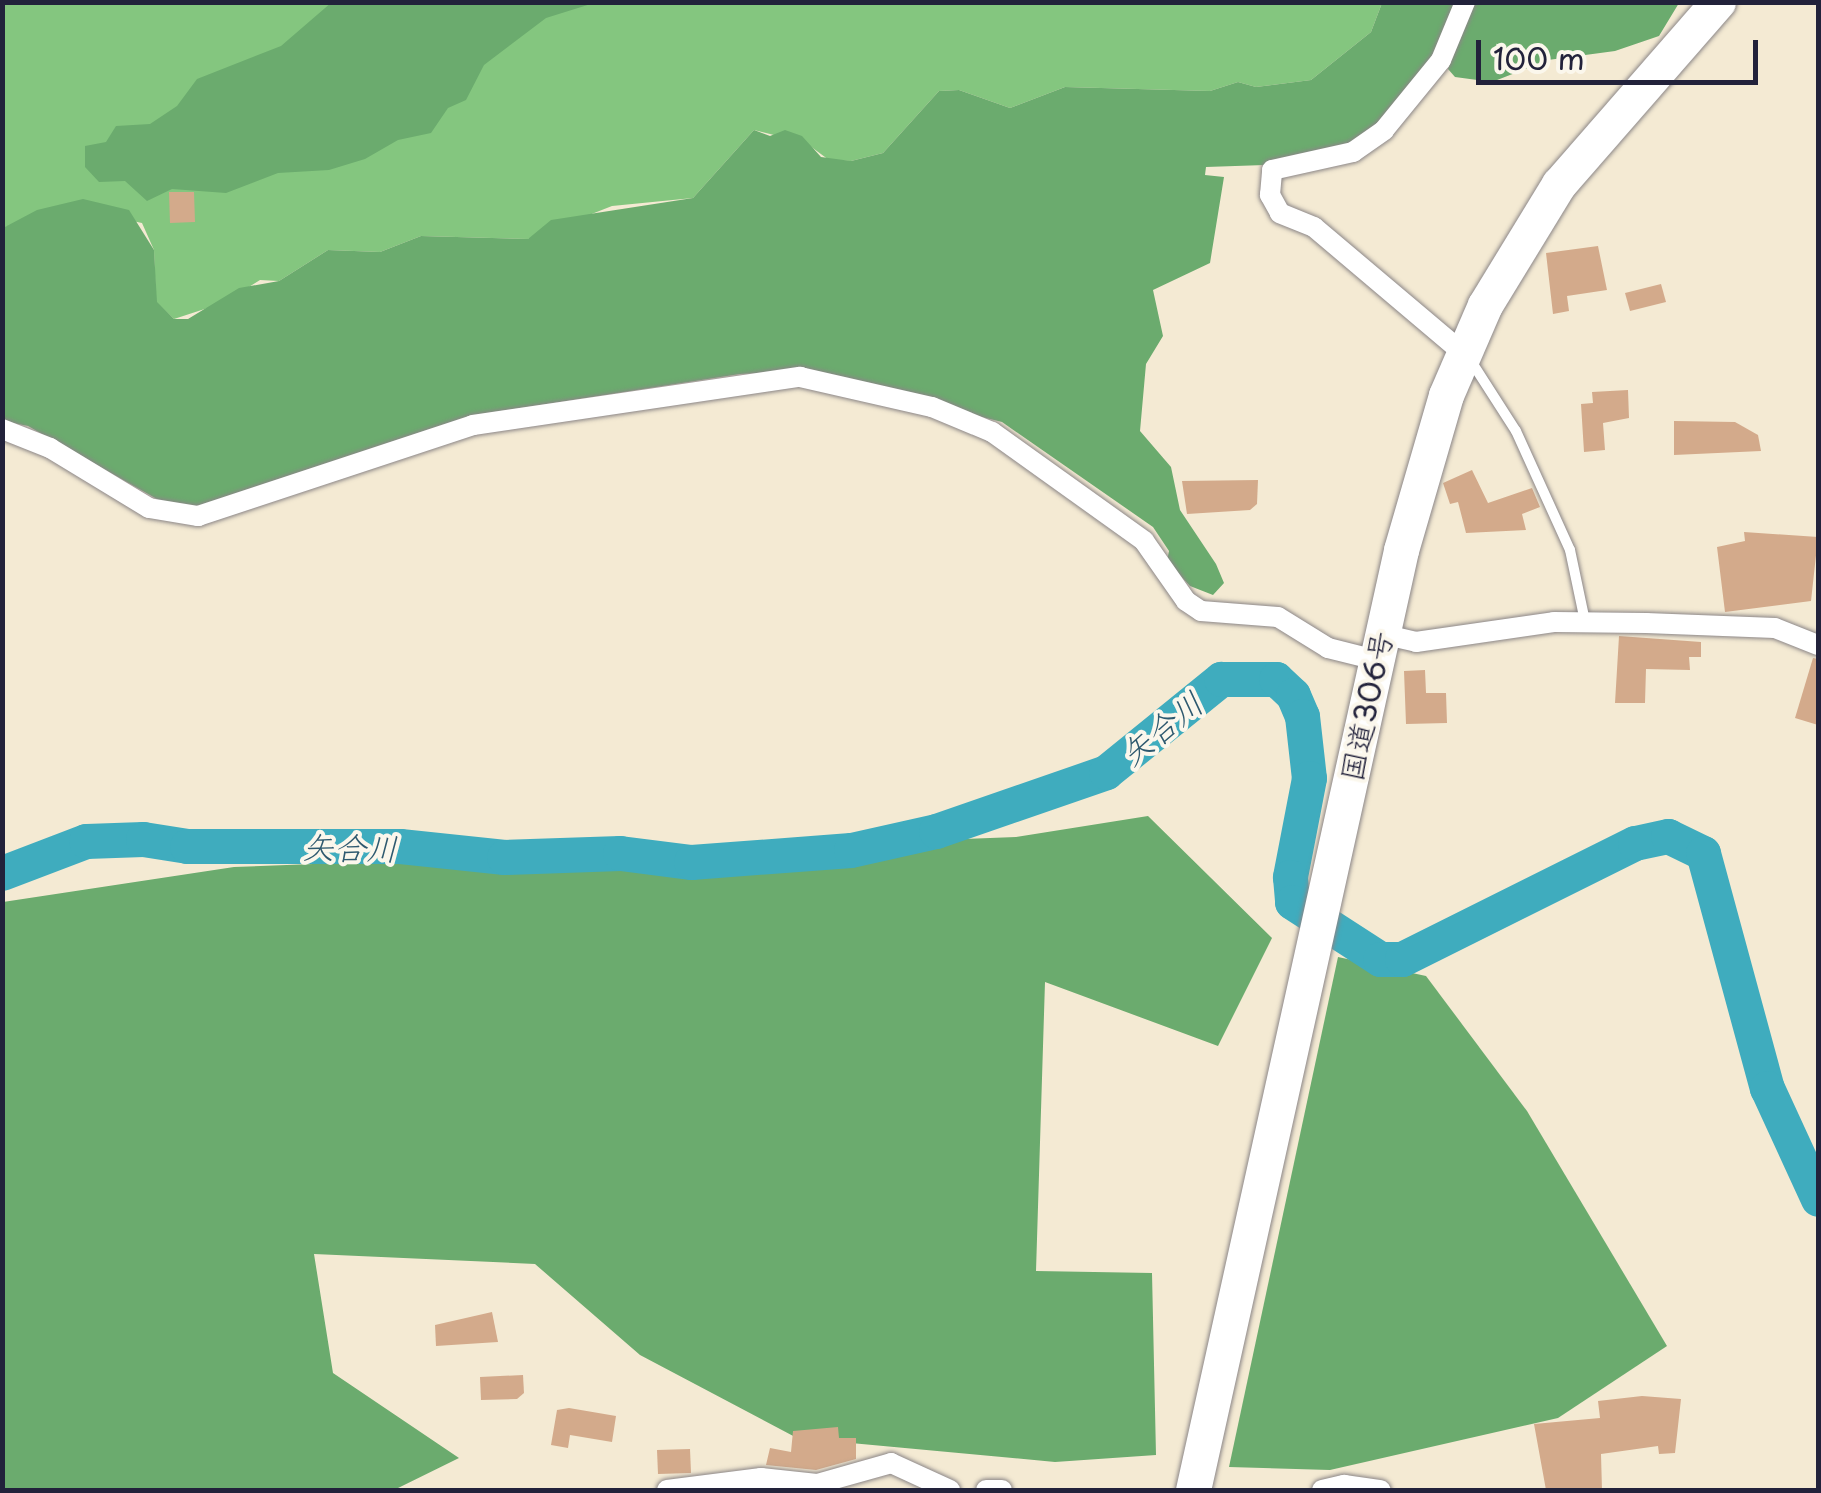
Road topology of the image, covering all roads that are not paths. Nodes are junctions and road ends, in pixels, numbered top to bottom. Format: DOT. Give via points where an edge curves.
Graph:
graph roads {
  1 [pos="1465,2"];
  2 [pos="1718,2"];
  3 [pos="1463,353"];
  4 [pos="2,429"];
  5 [pos="1585,622"];
  6 [pos="1818,645"];
  7 [pos="1379,647"];
  8 [pos="667,1490"];
  9 [pos="950,1490"];
  10 [pos="986,1490"];
  11 [pos="1002,1490"];
  12 [pos="1193,1490"];
  13 [pos="1322,1490"];
  14 [pos="1381,1490"];
  1 -- 3 [label="street" via="1440,60 1384,130 1353,152 1272,170 1270,195 1280,214 1314,226"];
  2 -- 3 [label="highway, 国道306号" via="1559,184 1507,265"];
  3 -- 5 [label="lane" via="1516,431 1581,579"];
  3 -- 7 [label="highway, 国道306号" via="1428,448"];
  4 -- 7 [label="street" via="39,442 149,508 198,516 474,425 800,377 932,406 992,432 1144,542 1186,602 1200,611 1278,617 1328,648"];
  5 -- 6 [label="street" via="1774,628"];
  5 -- 7 [label="street"];
  7 -- 12 [label="highway, 国道306号"];
  8 -- 9 [label="street" via="760,1478 817,1484 891,1463"];
  10 -- 11 [label="street"];
  13 -- 14 [label="street"];
}
